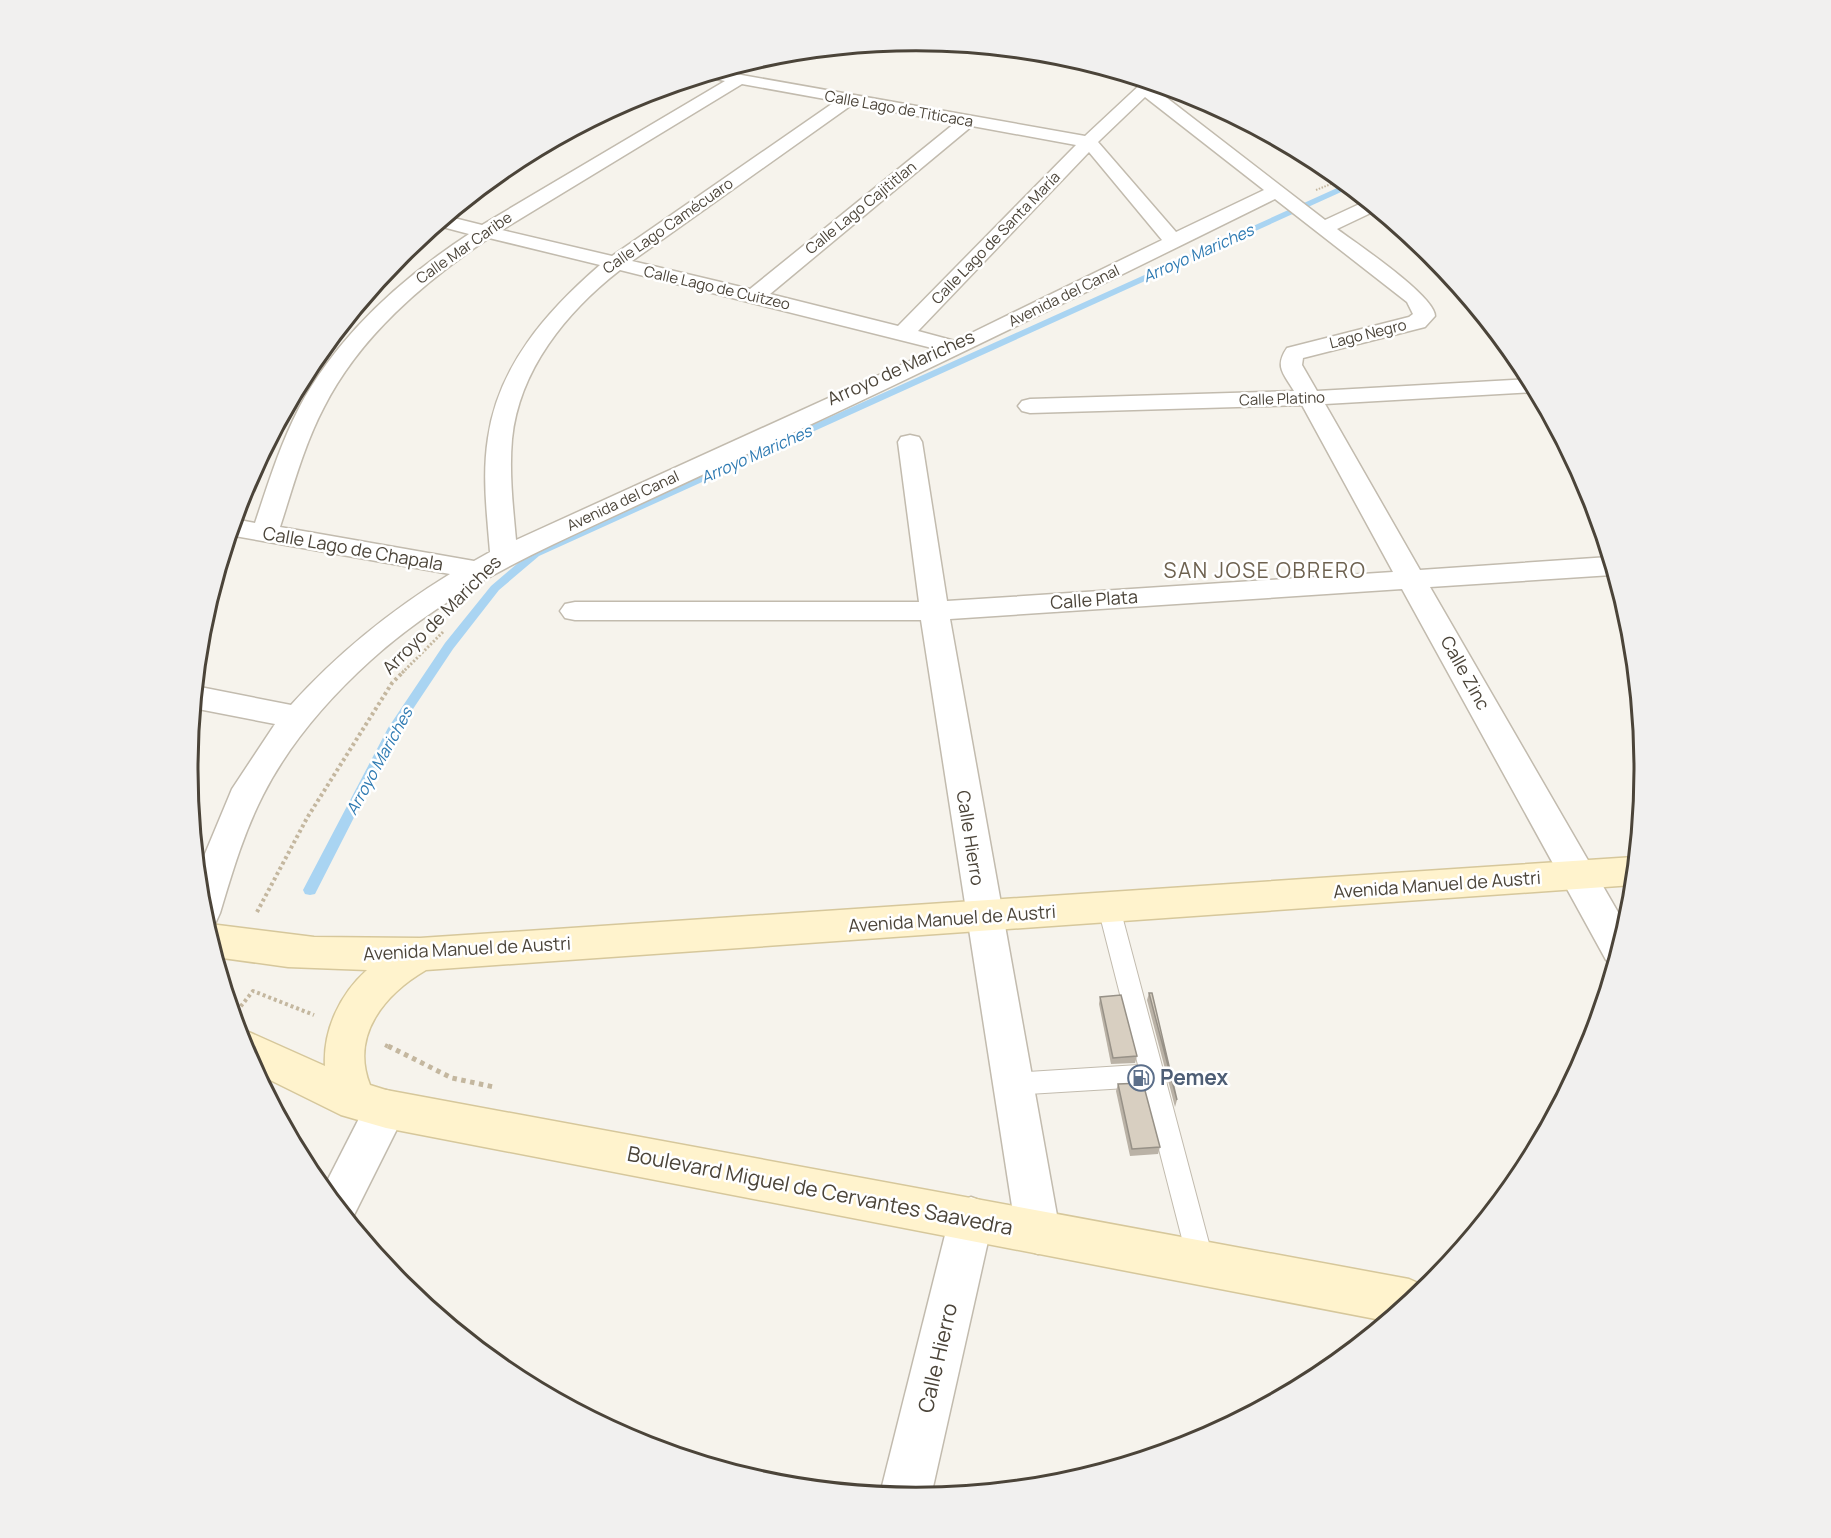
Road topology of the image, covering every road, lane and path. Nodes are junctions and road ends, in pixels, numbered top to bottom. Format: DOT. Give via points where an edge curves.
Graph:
graph roads {
  1 [pos="724,77"];
  2 [pos="738,80"];
  3 [pos="1145,89"];
  4 [pos="1157,93"];
  5 [pos="847,100"];
  6 [pos="969,120"];
  7 [pos="1089,142"];
  8 [pos="1331,183"];
  9 [pos="1286,198"];
  10 [pos="1363,207"];
  11 [pos="1317,222"];
  12 [pos="449,223"];
  13 [pos="483,232"];
  14 [pos="1174,242"];
  15 [pos="612,263"];
  16 [pos="754,296"];
  17 [pos="903,334"];
  18 [pos="957,348"];
  19 [pos="1522,387"];
  20 [pos="1310,398"];
  21 [pos="1030,406"];
  22 [pos="910,442"];
  23 [pos="239,528"];
  24 [pos="265,533"];
  25 [pos="504,556"];
  26 [pos="1604,567"];
  27 [pos="476,570"];
  28 [pos="1412,579"];
  29 [pos="575,611"];
  30 [pos="933,611"];
  31 [pos="447,628"];
  32 [pos="202,698"];
  33 [pos="296,717"];
  34 [pos="1626,872"];
  35 [pos="1577,875"];
  36 [pos="208,893"];
  37 [pos="1109,908"];
  38 [pos="983,917"];
  39 [pos="1613,939"];
  40 [pos="240,945"];
  41 [pos="420,954"];
  42 [pos="253,991"];
  43 [pos="239,1008"];
  44 [pos="256,1053"];
  45 [pos="1152,1075"];
  46 [pos="1012,1084"];
  47 [pos="371,1105"];
  48 [pos="340,1198"];
  49 [pos="971,1219"];
  50 [pos="1038,1232"];
  51 [pos="1201,1262"];
  52 [pos="1399,1300"];
  53 [pos="907,1487"];
  1 -- 2 [label="street, Calle Lago de Titicaca"];
  2 -- 5 [label="street, Calle Lago de Titicaca"];
  2 -- 13 [label="street, Calle Mar Caribe"];
  3 -- 7 [label="street, Calle Lago de Santa María"];
  4 -- 9 [label="street, Lago Negro"];
  5 -- 6 [label="street, Calle Lago de Titicaca"];
  5 -- 15 [label="street, Calle Lago Camécuaro"];
  6 -- 7 [label="street, Calle Lago de Titicaca"];
  6 -- 16 [label="street, Calle Lago Cajititlan"];
  7 -- 14 [label="street"];
  7 -- 17 [label="street, Calle Lago de Santa María"];
  8 -- 9 [label="path"];
  9 -- 11 [label="street, Lago Negro"];
  9 -- 14 [label="street, Avenida del Canal"];
  10 -- 11 [label="street"];
  11 -- 20 [label="street, Lago Negro" via="1414,298 1424,316 1417,322 1295,353 1291,365"];
  12 -- 13 [label="street, Calle Lago de Cuitzeo"];
  13 -- 15 [label="street, Calle Lago de Cuitzeo"];
  13 -- 24 [label="street, Calle Mar Caribe" via="405,289 362,334 320,391 294,447"];
  14 -- 18 [label="street, Avenida del Canal"];
  15 -- 16 [label="street, Calle Lago de Cuitzeo"];
  15 -- 25 [label="street, Calle Lago Camécuaro" via="567,305 536,344 516,380 503,421 496,476"];
  16 -- 17 [label="street, Calle Lago de Cuitzeo"];
  17 -- 18 [label="street, Calle Lago de Cuitzeo"];
  18 -- 25 [label="street, Avenida del Canal"];
  19 -- 20 [label="street, Calle Platino"];
  20 -- 21 [label="street, Calle Platino"];
  20 -- 28 [label="street, Calle Zinc"];
  22 -- 30 [label="street, Calle Hierro"];
  23 -- 24 [label="street, Calle Lago de Chapala"];
  24 -- 27 [label="street, Calle Lago de Chapala"];
  25 -- 27 [label="street, Avenida del Canal"];
  26 -- 28 [label="street, Calle Plata"];
  27 -- 33 [label="street, Avenida del Canal" via="400,621"];
  28 -- 30 [label="street, Calle Plata"];
  28 -- 35 [label="street, Calle Zinc"];
  29 -- 30 [label="street, Calle Plata"];
  30 -- 38 [label="street, Calle Hierro"];
  31 -- 40 [label="path, Arroyo de Mariches" via="392,683 307,818"];
  32 -- 33 [label="street"];
  33 -- 36 [label="street, Avenida del Canal" via="248,791"];
  34 -- 35 [label="main road, Avenida Manuel de Austri"];
  35 -- 37 [label="main road, Avenida Manuel de Austri"];
  35 -- 39 [label="street, Calle Zinc"];
  37 -- 38 [label="main road, Avenida Manuel de Austri"];
  37 -- 45 [label="lane"];
  38 -- 41 [label="main road, Avenida Manuel de Austri"];
  38 -- 46 [label="street, Calle Hierro"];
  40 -- 41 [label="main road, Avenida Manuel de Austri" via="344,954"];
  41 -- 47 [label="main road" via="383,977 347,1030 346,1073"];
  42 -- 43 [label="path"];
  44 -- 47 [label="main road, Boulevard Miguel de Cervantes Saavedra"];
  45 -- 46 [label="lane"];
  45 -- 51 [label="lane"];
  46 -- 50 [label="street, Calle Hierro"];
  47 -- 48 [label="street"];
  47 -- 49 [label="main road, Boulevard Miguel de Cervantes Saavedra"];
  49 -- 50 [label="main road, Boulevard Miguel de Cervantes Saavedra"];
  49 -- 53 [label="street, Calle Hierro"];
  50 -- 51 [label="main road, Boulevard Miguel de Cervantes Saavedra"];
  51 -- 52 [label="main road, Boulevard Miguel de Cervantes Saavedra"];
}
